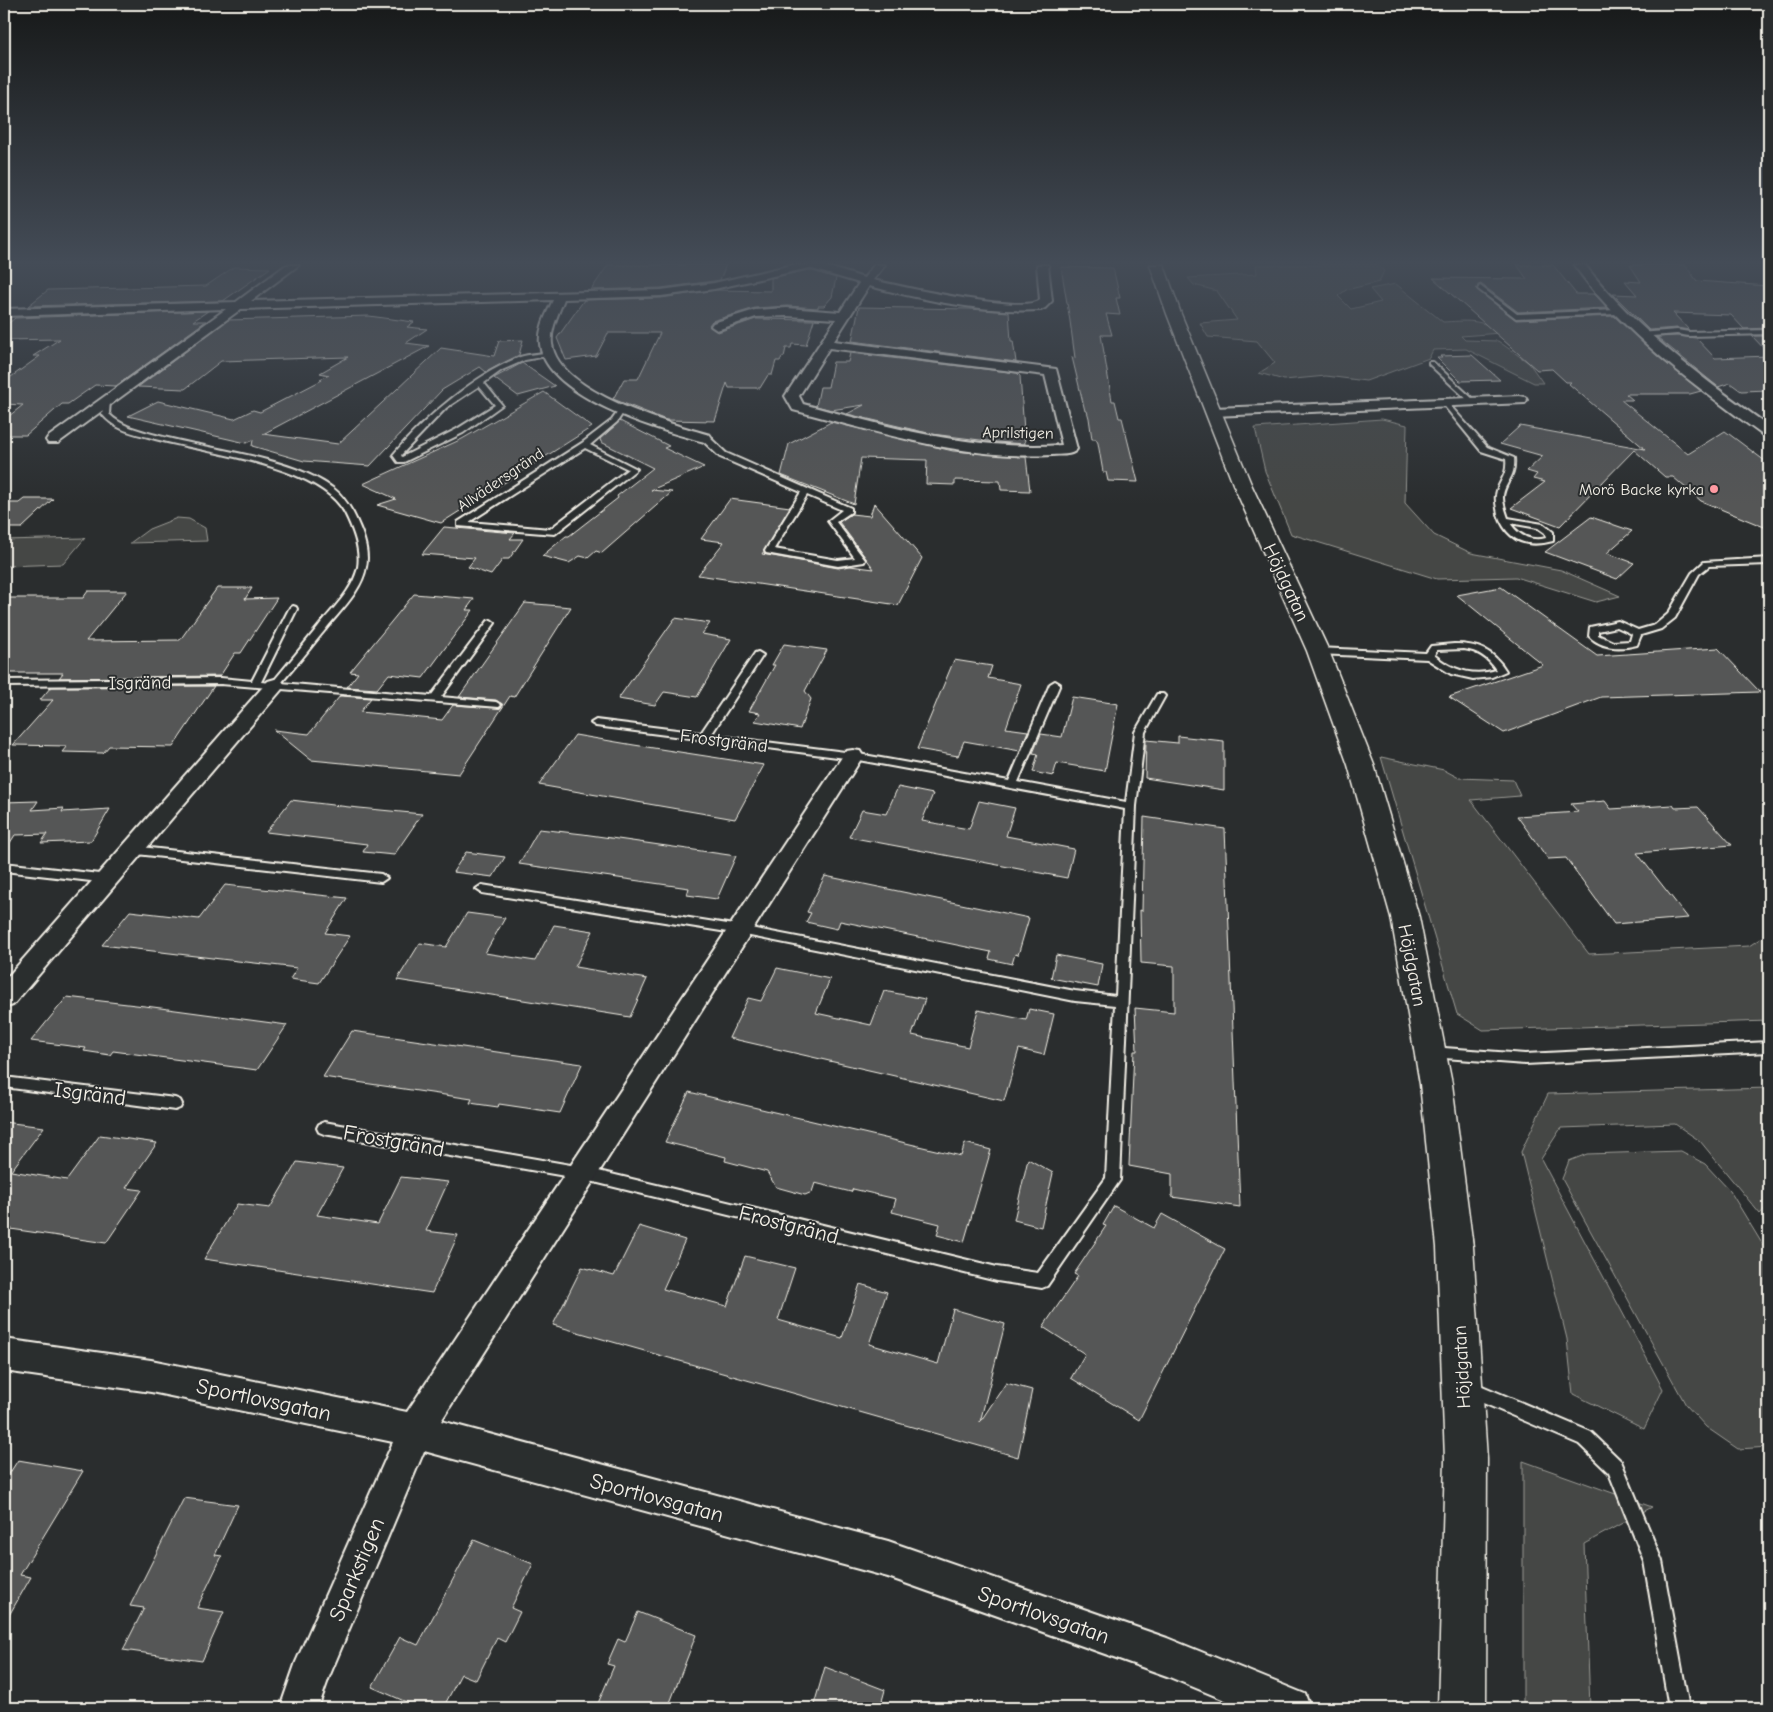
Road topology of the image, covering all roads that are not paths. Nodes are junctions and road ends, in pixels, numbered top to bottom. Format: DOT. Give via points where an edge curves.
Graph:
graph roads {
  1 [pos="184,345"];
  2 [pos="546,345"];
  3 [pos="825,345"];
  4 [pos="833,345"];
  5 [pos="1187,345"];
  6 [pos="1653,345"];
  7 [pos="550,354"];
  8 [pos="1432,363"];
  9 [pos="480,383"];
  10 [pos="107,400"];
  11 [pos="1520,400"];
  12 [pos="1444,402"];
  13 [pos="1473,402"];
  14 [pos="622,410"];
  15 [pos="1213,412"];
  16 [pos="1767,429"];
  17 [pos="706,438"];
  18 [pos="53,440"];
  19 [pos="585,445"];
  20 [pos="806,491"];
  21 [pos="1504,520"];
  22 [pos="1769,561"];
  23 [pos="293,609"];
  24 [pos="491,623"];
  25 [pos="1637,633"];
  26 [pos="1318,651"];
  27 [pos="758,655"];
  28 [pos="1429,656"];
  29 [pos="4,683"];
  30 [pos="265,684"];
  31 [pos="1055,684"];
  32 [pos="1160,696"];
  33 [pos="435,698"];
  34 [pos="496,705"];
  35 [pos="596,723"];
  36 [pos="704,737"];
  37 [pos="853,756"];
  38 [pos="1012,785"];
  39 [pos="1131,806"];
  40 [pos="132,850"];
  41 [pos="4,867"];
  42 [pos="381,878"];
  43 [pos="108,879"];
  44 [pos="482,889"];
  45 [pos="740,930"];
  46 [pos="4,998"];
  47 [pos="1120,1001"];
  48 [pos="1769,1047"];
  49 [pos="1430,1052"];
  50 [pos="4,1082"];
  51 [pos="176,1104"];
  52 [pos="324,1128"];
  53 [pos="582,1174"];
  54 [pos="4,1354"];
  55 [pos="1462,1386"];
  56 [pos="415,1431"];
  57 [pos="299,1708"];
  58 [pos="1290,1708"];
  59 [pos="1462,1708"];
  60 [pos="1679,1708"];
  1 -- 10 [label="street"];
  2 -- 7 [label="street"];
  3 -- 4 [label="street, Aprilstigen" via="792,396 798,407 913,437 979,450 1044,452 1070,449 1051,372"];
  5 -- 15 [label="street, Höjdgatan"];
  6 -- 16 [label="street"];
  7 -- 9 [label="lane" via="523,358"];
  7 -- 14 [label="street" via="568,378"];
  8 -- 13 [label="lane"];
  9 -- 9 [label="lane" via="444,407 397,455 401,460 460,431 499,405"];
  10 -- 18 [label="street"];
  10 -- 30 [label="lane" via="105,414 114,425 302,476 330,490 350,514 359,533 363,555 360,573 342,603"];
  11 -- 13 [label="street"];
  12 -- 13 [label="street"];
  12 -- 15 [label="street"];
  12 -- 21 [label="lane" via="1484,449 1510,458 1512,472 1499,498"];
  14 -- 17 [label="street" via="665,427"];
  14 -- 19 [label="lane, Allvädersgränd" via="615,421"];
  15 -- 26 [label="street, Höjdgatan"];
  17 -- 20 [label="lane" via="723,455"];
  19 -- 19 [label="lane, Allvädersgränd" via="547,468 461,524 552,532 633,469"];
  20 -- 20 [label="lane" via="848,510 832,522 861,560 838,562 769,551"];
  21 -- 21 [label="lane" via="1512,533 1525,540 1539,543 1550,539 1549,532 1540,526"];
  22 -- 25 [label="lane" via="1707,564 1696,573 1672,616 1658,627"];
  23 -- 30 [label="lane"];
  24 -- 33 [label="lane"];
  26 -- 28 [label="lane"];
  26 -- 49 [label="street, Höjdgatan" via="1361,765 1405,917"];
  27 -- 36 [label="lane"];
  28 -- 28 [label="lane" via="1442,667 1464,676 1488,677 1501,671 1495,658 1474,648 1434,648"];
  29 -- 30 [label="lane, Isgränd" via="221,681"];
  30 -- 33 [label="lane, Isgränd" via="403,698"];
  30 -- 40 [label="street"];
  31 -- 38 [label="lane"];
  32 -- 39 [label="lane" via="1140,732"];
  33 -- 34 [label="lane, Isgränd"];
  35 -- 36 [label="lane, Frostgränd"];
  36 -- 37 [label="lane, Frostgränd"];
  37 -- 38 [label="lane, Frostgränd"];
  37 -- 45 [label="street"];
  38 -- 39 [label="lane, Frostgränd"];
  39 -- 47 [label="lane"];
  40 -- 42 [label="lane"];
  40 -- 43 [label="street"];
  41 -- 43 [label="lane"];
  43 -- 46 [label="street"];
  44 -- 45 [label="lane"];
  45 -- 47 [label="lane" via="1074,996"];
  45 -- 53 [label="street"];
  47 -- 53 [label="lane, Frostgränd" via="1113,1180 1042,1281 997,1274"];
  48 -- 49 [label="lane" via="1525,1059"];
  49 -- 55 [label="street, Höjdgatan" via="1455,1247"];
  50 -- 51 [label="lane, Isgränd"];
  52 -- 53 [label="lane, Frostgränd"];
  53 -- 56 [label="street"];
  54 -- 56 [label="street, Sportlovsgatan" via="151,1376"];
  55 -- 59 [label="street, Höjdgatan" via="1466,1459"];
  55 -- 60 [label="lane" via="1585,1438 1615,1467 1653,1561"];
  56 -- 57 [label="street, Sparkstigen"];
  56 -- 58 [label="street, Sportlovsgatan" via="888,1560 1167,1658"];
}
